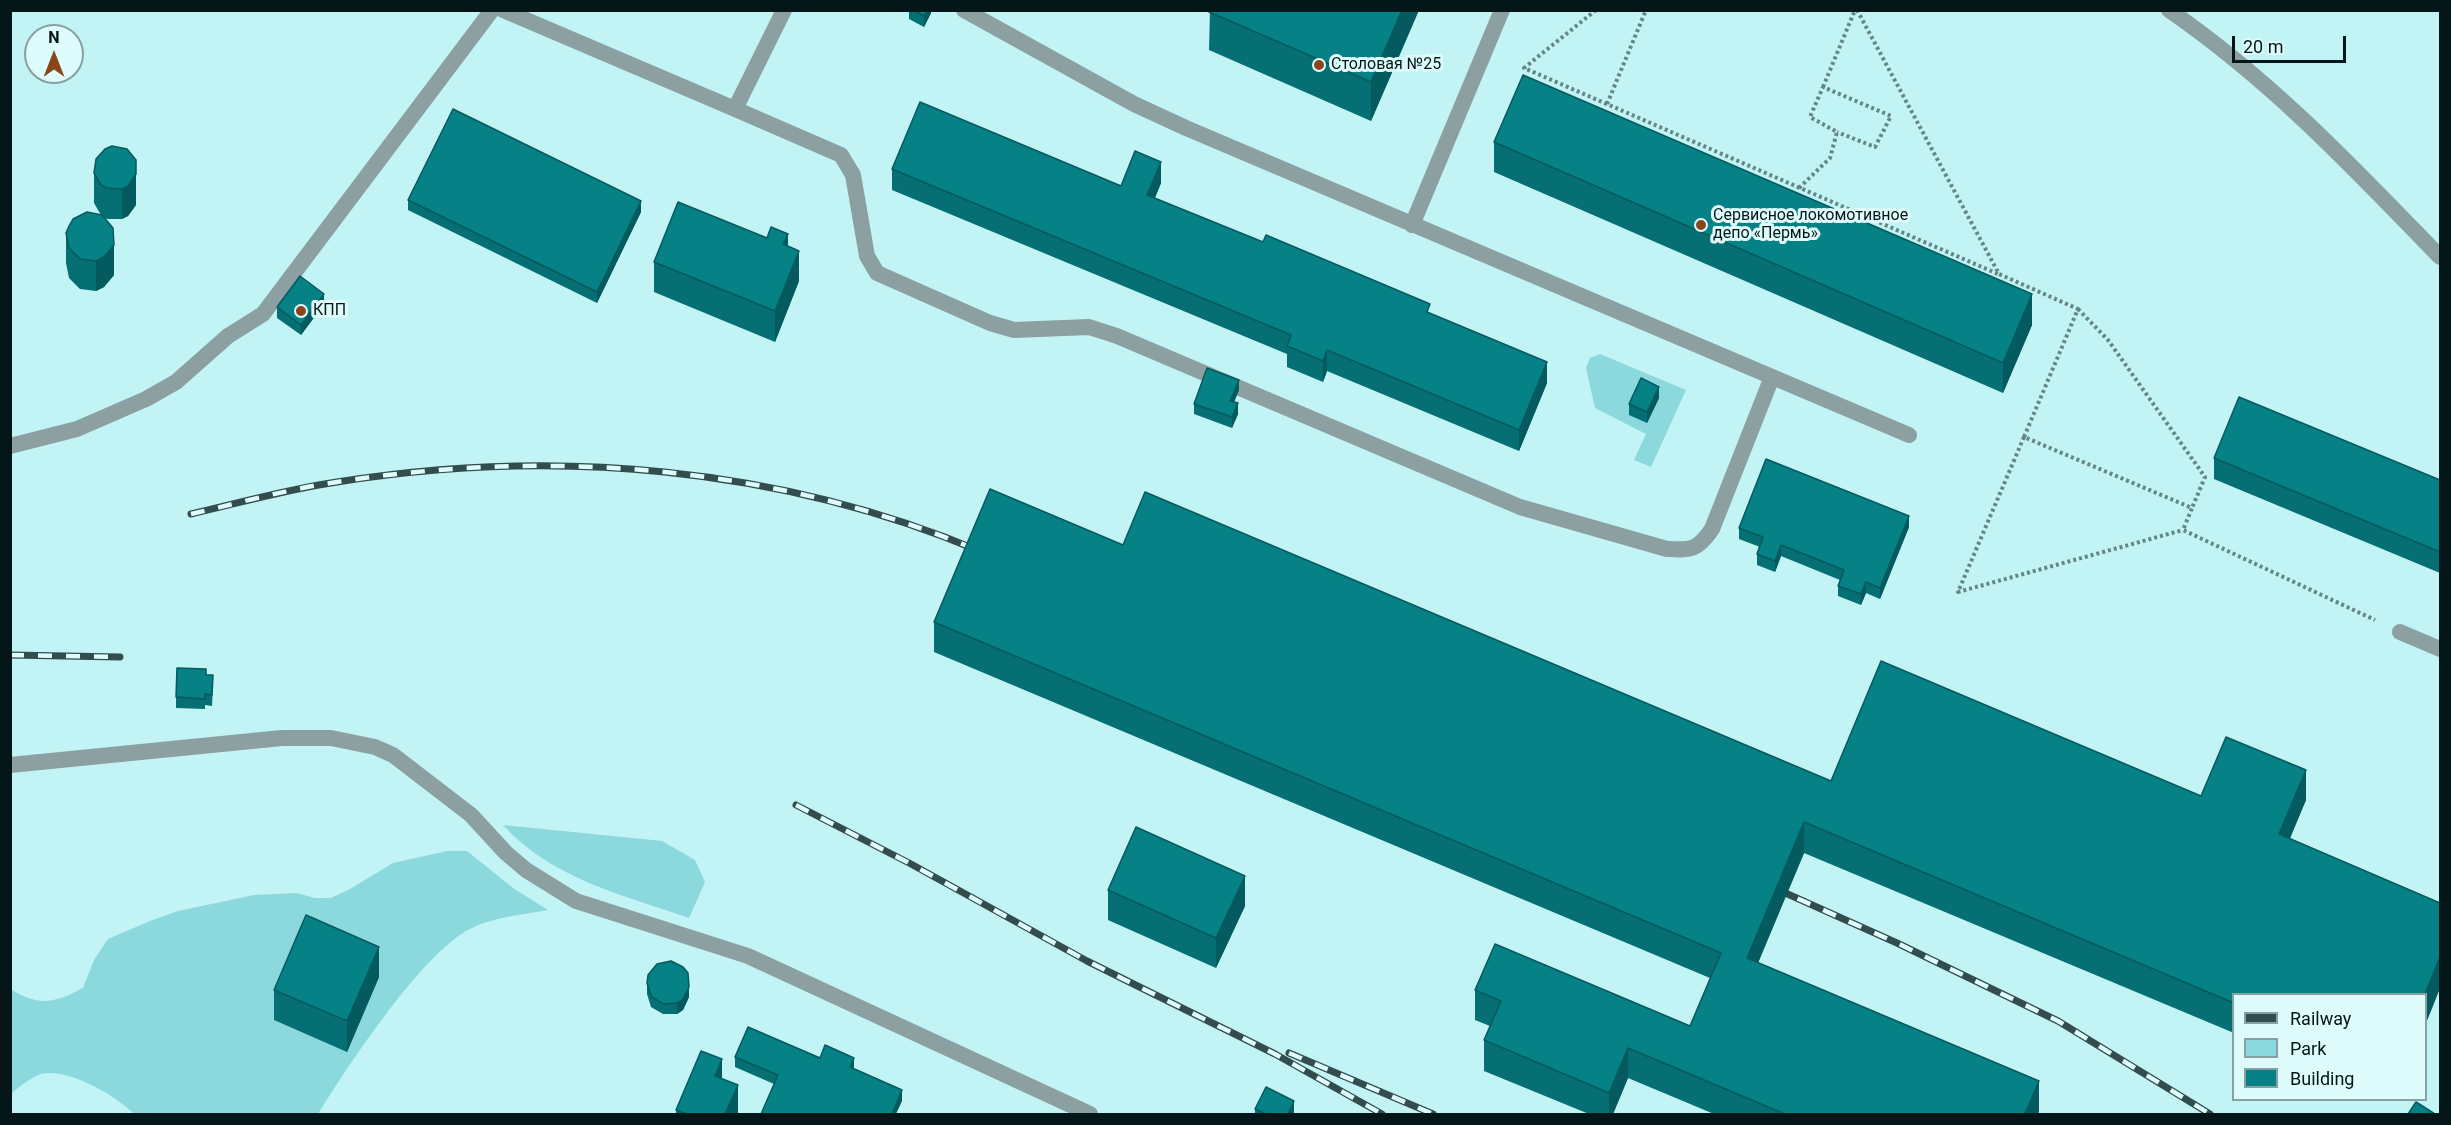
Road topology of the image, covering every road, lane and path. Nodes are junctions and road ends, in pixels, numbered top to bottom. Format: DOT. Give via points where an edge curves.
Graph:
graph roads {
  1 [pos="492,10"];
  2 [pos="504,10"];
  3 [pos="784,10"];
  4 [pos="964,10"];
  5 [pos="1502,10"];
  6 [pos="1596,10"];
  7 [pos="1646,10"];
  8 [pos="1856,10"];
  9 [pos="2169,10"];
  10 [pos="1823,87"];
  11 [pos="1607,104"];
  12 [pos="735,109"];
  13 [pos="1837,132"];
  14 [pos="1799,188"];
  15 [pos="1412,225"];
  16 [pos="2440,256"];
  17 [pos="1999,274"];
  18 [pos="2079,309"];
  19 [pos="1772,377"];
  20 [pos="1909,435"];
  21 [pos="2024,437"];
  22 [pos="10,446"];
  23 [pos="2192,508"];
  24 [pos="2183,530"];
  25 [pos="2400,632"];
  26 [pos="2440,649"];
  27 [pos="10,765"];
  28 [pos="1090,1114"];
  1 -- 22 [label="lane" via="262,314 228,336 176,381 146,399 77,429"];
  2 -- 12 [label="lane"];
  3 -- 12 [label="lane"];
  4 -- 15 [label="lane" via="1134,104"];
  5 -- 15 [label="lane"];
  6 -- 11 [label="path" via="1524,68"];
  7 -- 11 [label="path"];
  8 -- 10 [label="path"];
  8 -- 17 [label="path"];
  9 -- 16 [label="lane" via="2230,54 2300,114"];
  10 -- 13 [label="path" via="1810,117"];
  10 -- 13 [label="path" via="1891,116 1875,147"];
  11 -- 14 [label="path"];
  12 -- 19 [label="lane" via="841,155 853,175 858,194 867,256 877,273 901,285 1014,330 1089,327 1117,336 1520,507 1667,549 1689,550 1702,544 1712,529"];
  13 -- 14 [label="path" via="1830,158"];
  14 -- 17 [label="path"];
  15 -- 19 [label="lane"];
  17 -- 18 [label="path"];
  18 -- 21 [label="path"];
  18 -- 23 [label="path" via="2108,340 2205,477"];
  19 -- 20 [label="lane"];
  21 -- 23 [label="path"];
  21 -- 24 [label="path" via="1958,592"];
  23 -- 24 [label="path"];
  24 -- 25 [label="path"];
  25 -- 26 [label="lane"];
  27 -- 28 [label="lane" via="282,738 331,738 375,747 393,755 471,815 526,870 576,901 748,956"];
}
